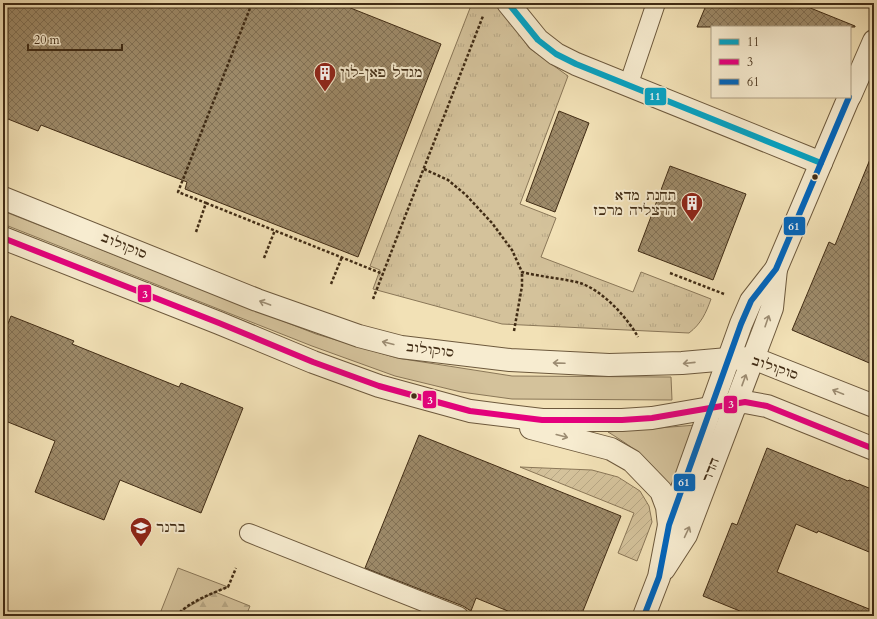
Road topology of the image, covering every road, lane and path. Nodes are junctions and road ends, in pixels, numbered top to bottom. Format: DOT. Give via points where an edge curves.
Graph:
graph roads {
  1 [pos="252,3"];
  2 [pos="508,3"];
  3 [pos="656,3"];
  4 [pos="485,10"];
  5 [pos="874,41"];
  6 [pos="628,86"];
  7 [pos="851,94"];
  8 [pos="849,98"];
  9 [pos="821,162"];
  10 [pos="424,169"];
  11 [pos="3,198"];
  12 [pos="206,203"];
  13 [pos="275,230"];
  14 [pos="196,232"];
  15 [pos="3,238"];
  16 [pos="342,257"];
  17 [pos="264,258"];
  18 [pos="776,269"];
  19 [pos="522,272"];
  20 [pos="670,273"];
  21 [pos="383,274"];
  22 [pos="331,284"];
  23 [pos="726,295"];
  24 [pos="373,300"];
  25 [pos="514,332"];
  26 [pos="640,339"];
  27 [pos="753,358"];
  28 [pos="728,359"];
  29 [pos="736,403"];
  30 [pos="874,406"];
  31 [pos="711,408"];
  32 [pos="470,411"];
  33 [pos="874,449"];
  34 [pos="669,525"];
  35 [pos="249,533"];
  36 [pos="236,568"];
  37 [pos="659,577"];
  38 [pos="176,616"];
  39 [pos="459,616"];
  40 [pos="644,616"];
  1 -- 12 [label="path" via="178,192"];
  2 -- 6 [label="street" via="538,40 556,54"];
  3 -- 6 [label="lane"];
  4 -- 10 [label="path"];
  5 -- 7 [label="street"];
  6 -- 9 [label="street"];
  8 -- 9 [label="street"];
  9 -- 18 [label="street"];
  10 -- 19 [label="path" via="448,180 466,195 512,250"];
  10 -- 21 [label="path"];
  28 -- 11 [label="street, סוקולוב, one-way" via="609,365 510,360 401,347 359,336 257,300"];
  12 -- 13 [label="path"];
  12 -- 14 [label="path"];
  13 -- 16 [label="path"];
  13 -- 17 [label="path"];
  15 -- 32 [label="street" via="313,362 379,386"];
  16 -- 21 [label="path"];
  16 -- 22 [label="path"];
  27 -- 18 [label="street, הדר, one-way" via="772,308"];
  18 -- 28 [label="street, הדר" via="751,301"];
  19 -- 25 [label="path"];
  19 -- 26 [label="path" via="590,287 609,301"];
  20 -- 23 [label="path"];
  21 -- 24 [label="path"];
  27 -- 28 [label="street, סוקולוב"];
  29 -- 27 [label="street, הדר, one-way"];
  30 -- 27 [label="street, סוקולוב, one-way"];
  28 -- 31 [label="street, הדר"];
  29 -- 31 [label="street"];
  29 -- 33 [label="street" via="767,406"];
  37 -- 29 [label="street, הדר, one-way" via="686,535"];
  31 -- 32 [label="street" via="652,418 622,420 542,420"];
  31 -- 34 [label="street, הדר"];
  32 -- 34 [label="street, one-way" via="611,449 632,461 661,491 667,507"];
  34 -- 37 [label="street, הדר"];
  35 -- 39 [label="lane"];
  36 -- 38 [label="path" via="228,587 201,599"];
  37 -- 40 [label="street, הדר"];
}
